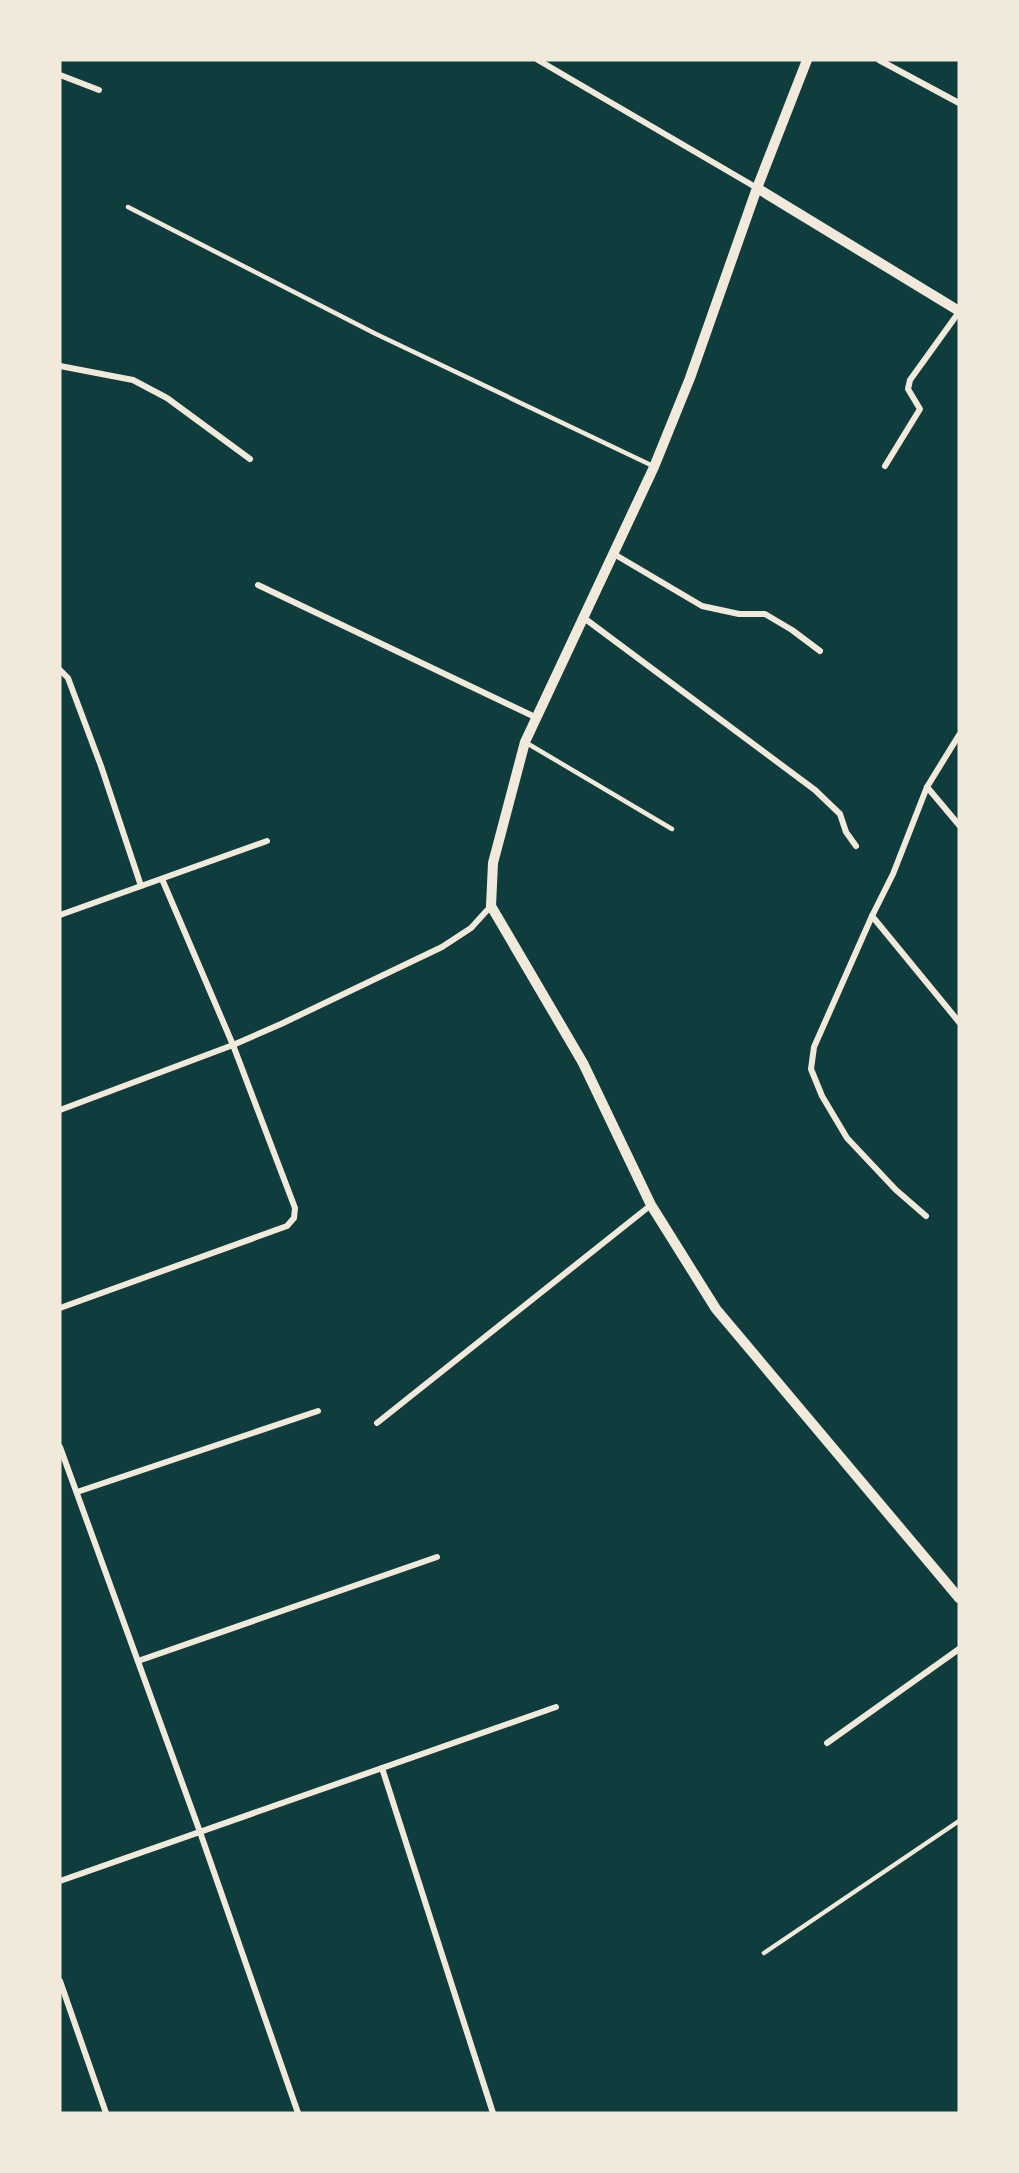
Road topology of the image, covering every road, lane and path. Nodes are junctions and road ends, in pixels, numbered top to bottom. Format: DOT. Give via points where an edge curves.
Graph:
graph roads {
  1 [pos="538,60"];
  2 [pos="807,60"];
  3 [pos="879,60"];
  4 [pos="60,75"];
  5 [pos="99,90"];
  6 [pos="959,103"];
  7 [pos="757,188"];
  8 [pos="128,207"];
  9 [pos="959,312"];
  10 [pos="60,366"];
  11 [pos="250,459"];
  12 [pos="885,466"];
  13 [pos="654,467"];
  14 [pos="614,554"];
  15 [pos="258,585"];
  16 [pos="584,618"];
  17 [pos="820,651"];
  18 [pos="60,670"];
  19 [pos="535,717"];
  20 [pos="959,735"];
  21 [pos="525,742"];
  22 [pos="927,787"];
  23 [pos="959,825"];
  24 [pos="672,829"];
  25 [pos="267,842"];
  26 [pos="856,846"];
  27 [pos="162,879"];
  28 [pos="141,886"];
  29 [pos="491,906"];
  30 [pos="60,915"];
  31 [pos="872,916"];
  32 [pos="959,1022"];
  33 [pos="233,1045"];
  34 [pos="60,1110"];
  35 [pos="651,1205"];
  36 [pos="926,1216"];
  37 [pos="60,1308"];
  38 [pos="318,1411"];
  39 [pos="377,1424"];
  40 [pos="60,1447"];
  41 [pos="76,1492"];
  42 [pos="437,1557"];
  43 [pos="959,1598"];
  44 [pos="959,1648"];
  45 [pos="138,1661"];
  46 [pos="556,1707"];
  47 [pos="826,1743"];
  48 [pos="382,1768"];
  49 [pos="959,1821"];
  50 [pos="200,1832"];
  51 [pos="60,1881"];
  52 [pos="764,1953"];
  53 [pos="60,1981"];
  54 [pos="106,2113"];
  55 [pos="298,2113"];
  56 [pos="493,2113"];
  1 -- 7 [label="street"];
  2 -- 7 [label="street"];
  3 -- 6 [label="street"];
  4 -- 5 [label="street"];
  7 -- 9 [label="street"];
  7 -- 13 [label="street"];
  8 -- 13 [label="lane" via="376,334"];
  9 -- 12 [label="street" via="910,380 908,389 920,410"];
  10 -- 11 [label="street" via="133,380 167,398"];
  13 -- 14 [label="street"];
  14 -- 16 [label="street"];
  14 -- 17 [label="street" via="702,606 739,614 765,614"];
  15 -- 19 [label="street"];
  16 -- 19 [label="street"];
  16 -- 26 [label="street" via="815,790 840,814"];
  18 -- 28 [label="street" via="68,678 101,765"];
  19 -- 21 [label="street"];
  20 -- 22 [label="street"];
  21 -- 24 [label="lane"];
  21 -- 29 [label="street" via="493,863"];
  22 -- 23 [label="street"];
  22 -- 31 [label="street"];
  25 -- 27 [label="street"];
  27 -- 28 [label="street"];
  27 -- 33 [label="street"];
  28 -- 30 [label="street"];
  29 -- 33 [label="street" via="471,928 442,947"];
  29 -- 35 [label="street" via="583,1063"];
  31 -- 32 [label="street"];
  31 -- 36 [label="street" via="814,1047 811,1069 847,1138"];
  33 -- 34 [label="street"];
  33 -- 37 [label="street" via="295,1208 294,1218 287,1227"];
  35 -- 39 [label="street"];
  35 -- 43 [label="street" via="716,1309"];
  38 -- 41 [label="street"];
  40 -- 41 [label="street"];
  41 -- 45 [label="street"];
  42 -- 45 [label="street"];
  44 -- 47 [label="street"];
  45 -- 50 [label="street"];
  46 -- 48 [label="street"];
  48 -- 50 [label="street"];
  48 -- 56 [label="street"];
  49 -- 52 [label="lane"];
  50 -- 51 [label="street"];
  50 -- 55 [label="street"];
  53 -- 54 [label="street"];
}
